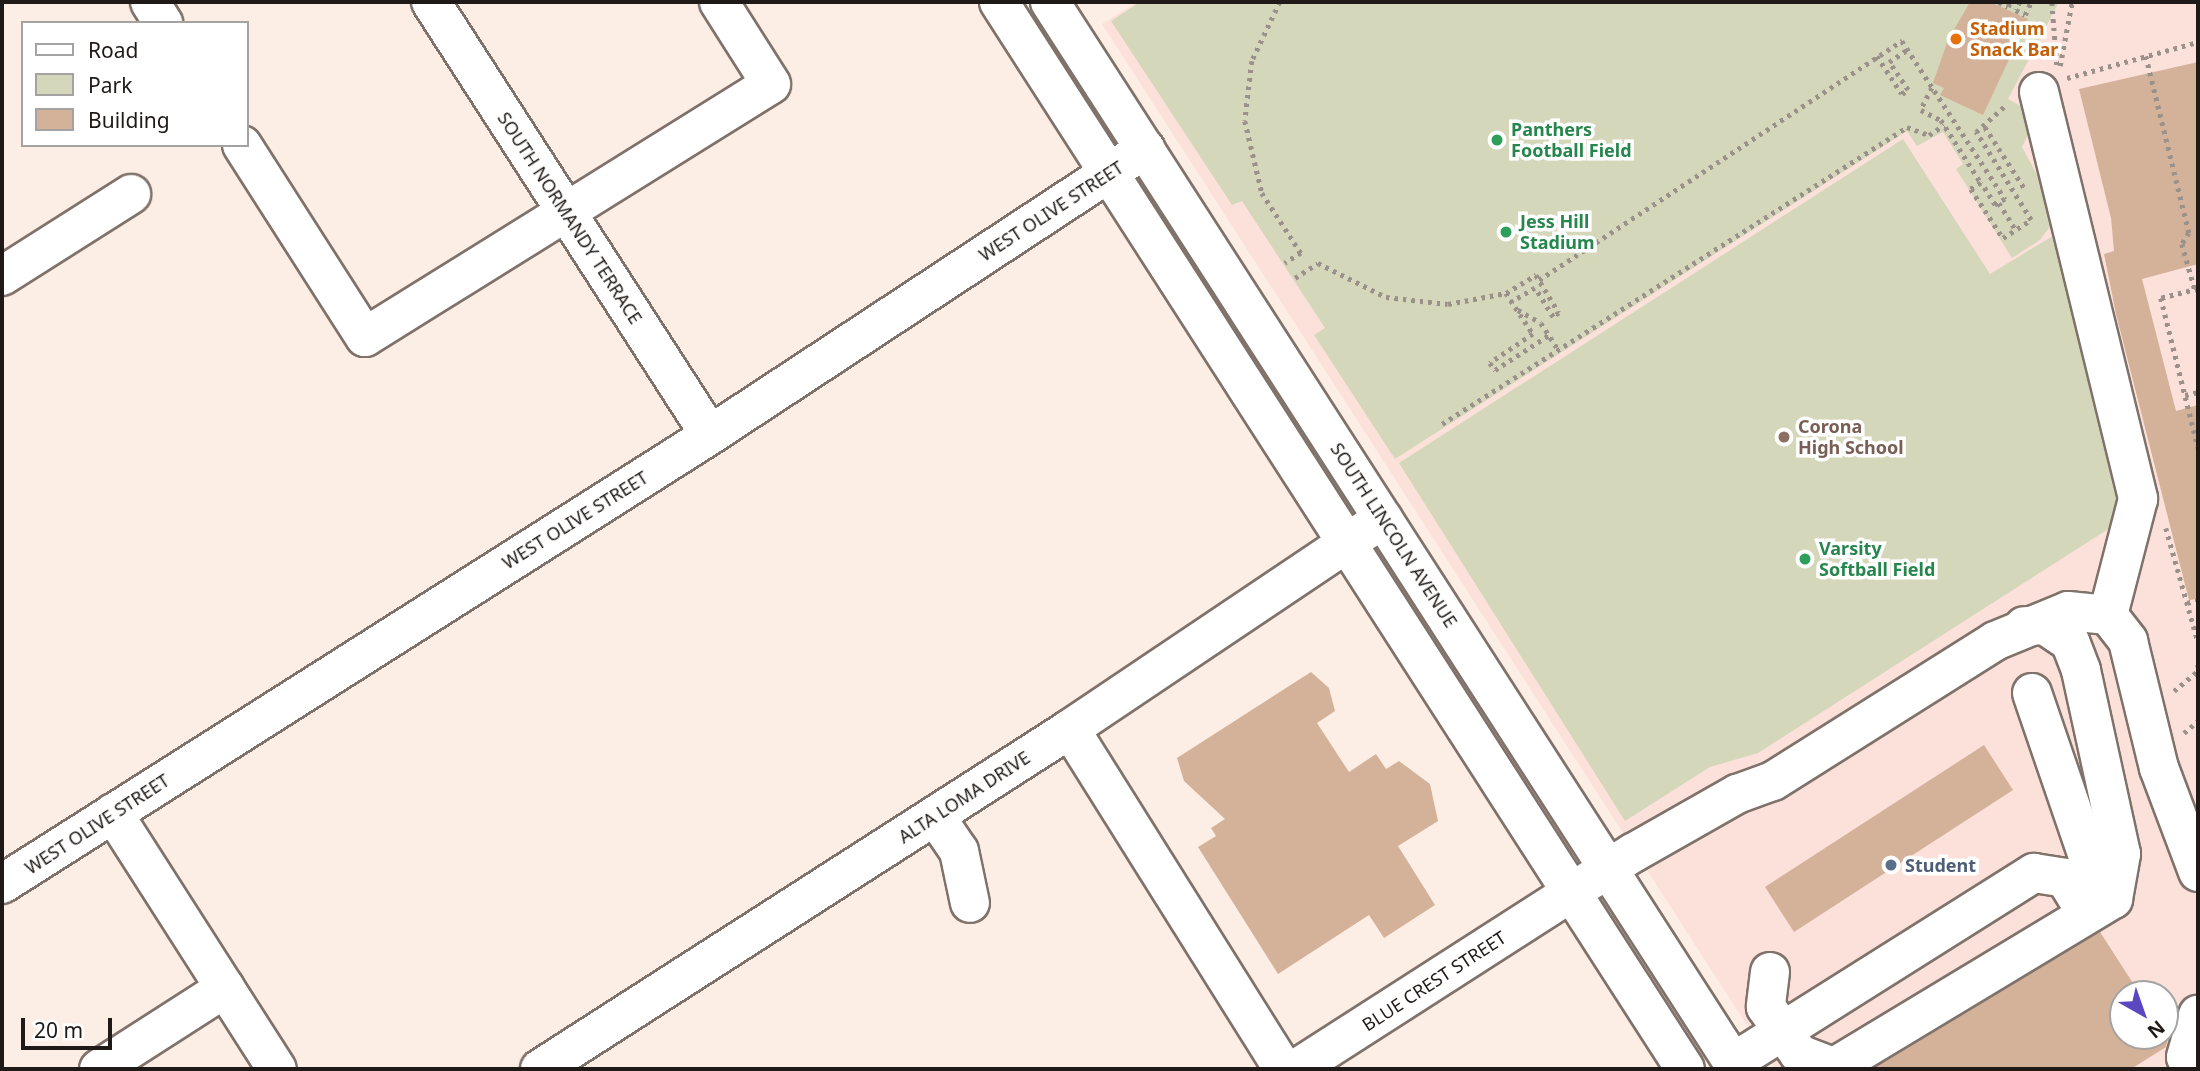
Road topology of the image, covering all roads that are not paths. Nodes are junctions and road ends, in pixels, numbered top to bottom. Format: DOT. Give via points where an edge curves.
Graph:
graph roads {
  1 [pos="150,2"];
  2 [pos="431,2"];
  3 [pos="719,2"];
  4 [pos="999,2"];
  5 [pos="1050,2"];
  6 [pos="162,21"];
  7 [pos="2049,86"];
  8 [pos="243,147"];
  9 [pos="1145,149"];
  10 [pos="1110,172"];
  11 [pos="131,194"];
  12 [pos="567,212"];
  13 [pos="2,276"];
  14 [pos="709,435"];
  15 [pos="1383,519"];
  16 [pos="1348,543"];
  17 [pos="2108,615"];
  18 [pos="2024,626"];
  19 [pos="2032,693"];
  20 [pos="1070,729"];
  21 [pos="113,813"];
  22 [pos="935,816"];
  23 [pos="1609,870"];
  24 [pos="2198,873"];
  25 [pos="2,884"];
  26 [pos="1572,893"];
  27 [pos="970,903"];
  28 [pos="2100,906"];
  29 [pos="1770,972"];
  30 [pos="225,988"];
  31 [pos="2198,1015"];
  32 [pos="1783,1030"];
  33 [pos="1734,1066"];
  34 [pos="1837,1068"];
  35 [pos="99,1069"];
  36 [pos="277,1069"];
  37 [pos="540,1069"];
  38 [pos="1283,1069"];
  39 [pos="1296,1069"];
  40 [pos="1683,1069"];
  41 [pos="2194,1069"];
  1 -- 6 [label="street"];
  2 -- 12 [label="street, SOUTH NORMANDY TERRACE"];
  3 -- 12 [label="street" via="771,84"];
  4 -- 10 [label="street"];
  5 -- 9 [label="street, SOUTH LINCOLN AVENUE"];
  7 -- 17 [label="street" via="2138,499"];
  8 -- 12 [label="street" via="365,338"];
  9 -- 10 [label="street, WEST OLIVE STREET"];
  9 -- 15 [label="street, SOUTH LINCOLN AVENUE"];
  10 -- 14 [label="street, WEST OLIVE STREET"];
  10 -- 16 [label="street"];
  11 -- 13 [label="street"];
  12 -- 14 [label="street, SOUTH NORMANDY TERRACE"];
  14 -- 21 [label="street, WEST OLIVE STREET"];
  15 -- 16 [label="street, ALTA LOMA DRIVE"];
  15 -- 23 [label="street, SOUTH LINCOLN AVENUE"];
  16 -- 20 [label="street, ALTA LOMA DRIVE"];
  16 -- 26 [label="street"];
  17 -- 18 [label="street, BLUE CREST STREET" via="2068,611"];
  17 -- 24 [label="street" via="2128,640 2159,768"];
  18 -- 23 [label="street, BLUE CREST STREET" via="1773,781 1737,794"];
  18 -- 28 [label="street" via="2045,625 2070,642 2081,670 2121,854"];
  19 -- 28 [label="street" via="2100,892"];
  20 -- 22 [label="street, ALTA LOMA DRIVE"];
  20 -- 38 [label="street"];
  21 -- 25 [label="street, WEST OLIVE STREET"];
  21 -- 30 [label="street"];
  22 -- 27 [label="street" via="959,851"];
  22 -- 37 [label="street, ALTA LOMA DRIVE"];
  23 -- 26 [label="street, BLUE CREST STREET"];
  23 -- 33 [label="street, SOUTH LINCOLN AVENUE"];
  26 -- 39 [label="street, BLUE CREST STREET"];
  26 -- 40 [label="street"];
  28 -- 32 [label="street" via="2065,878 2034,873"];
  28 -- 34 [label="street"];
  29 -- 32 [label="street" via="1766,1007"];
  30 -- 35 [label="street"];
  30 -- 36 [label="street"];
  31 -- 41 [label="street" via="2186,1057"];
  32 -- 33 [label="street"];
  32 -- 34 [label="street" via="1799,1054"];
}
